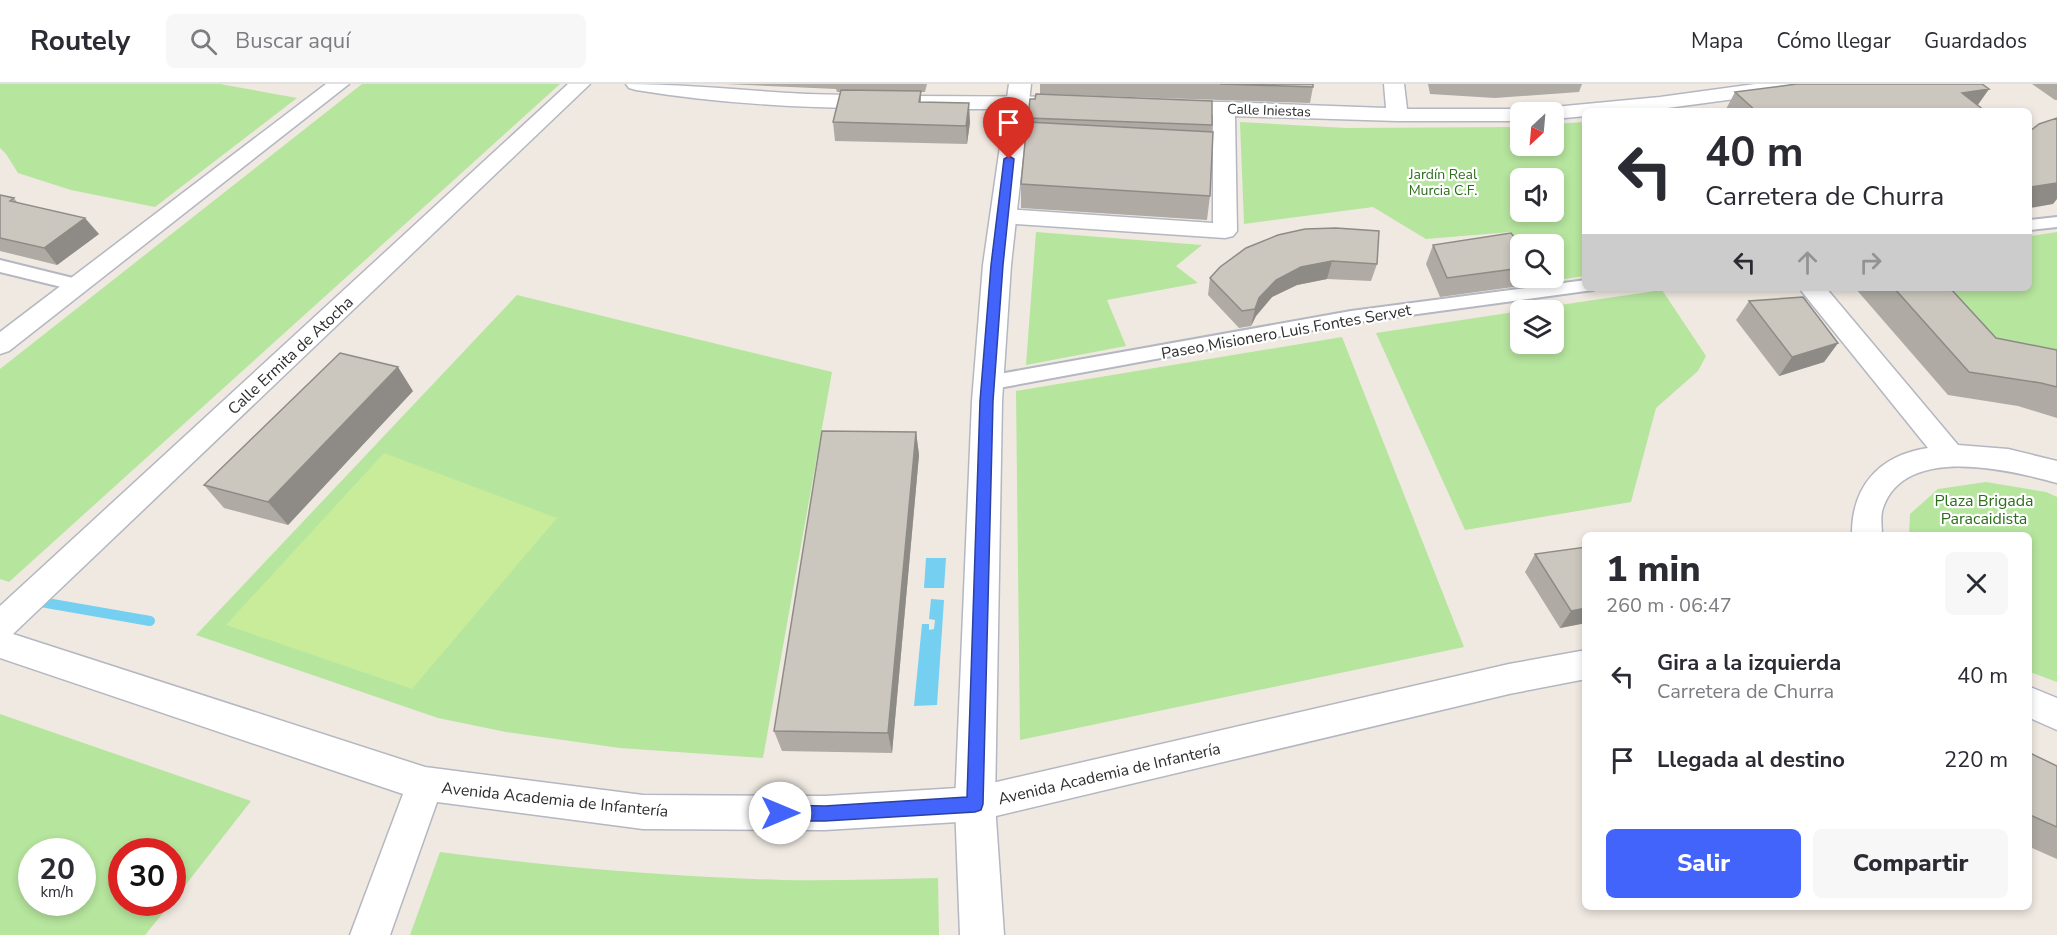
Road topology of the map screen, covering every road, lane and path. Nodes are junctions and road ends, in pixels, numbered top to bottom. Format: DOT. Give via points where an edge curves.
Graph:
graph roads {
  1 [pos="339,84"];
  2 [pos="580,84"];
  3 [pos="1394,84"];
  4 [pos="1644,84"];
  5 [pos="1802,84"];
  6 [pos="648,85"];
  7 [pos="812,92"];
  8 [pos="1018,93"];
  9 [pos="1097,104"];
  10 [pos="1155,106"];
  11 [pos="1664,107"];
  12 [pos="1224,108"];
  13 [pos="1642,108"];
  14 [pos="1582,111"];
  15 [pos="1564,112"];
  16 [pos="1397,115"];
  17 [pos="1510,115"];
  18 [pos="1002,216"];
  19 [pos="2057,222"];
  20 [pos="2032,225"];
  21 [pos="0,266"];
  22 [pos="78,285"];
  23 [pos="1582,287"];
  24 [pos="1814,291"];
  25 [pos="0,345"];
  26 [pos="988,383"];
  27 [pos="1950,455"];
  28 [pos="2057,472"];
  29 [pos="1867,532"];
  30 [pos="0,626"];
  31 [pos="0,644"];
  32 [pos="1582,665"];
  33 [pos="2032,703"];
  34 [pos="2057,715"];
  35 [pos="425,784"];
  36 [pos="975,804"];
  37 [pos="370,935"];
  38 [pos="982,935"];
  1 -- 22 [label="street"];
  2 -- 30 [label="street, Calle Ermita de Atocha"];
  3 -- 16 [label="street"];
  4 -- 11 [label="street"];
  5 -- 11 [label="street"];
  6 -- 7 [label="street" via="697,94"];
  7 -- 8 [label="street"];
  8 -- 9 [label="street"];
  8 -- 18 [label="street" via="1023,140"];
  10 -- 12 [label="street, Calle Iniestas"];
  11 -- 13 [label="street"];
  12 -- 16 [label="street, Calle Iniestas"];
  12 -- 18 [label="street" via="1219,148 1225,231"];
  14 -- 15 [label="street"];
  16 -- 17 [label="street, Calle Iniestas"];
  18 -- 26 [label="street"];
  19 -- 20 [label="street"];
  21 -- 22 [label="street"];
  22 -- 25 [label="street"];
  23 -- 26 [label="street, Paseo Misionero Luis Fontes Servet" via="1351,317"];
  24 -- 27 [label="street"];
  26 -- 36 [label="street"];
  27 -- 28 [label="street" via="1986,456"];
  27 -- 29 [label="street" via="1907,465 1881,483 1868,509"];
  31 -- 35 [label="street, Avenida Academia de Infantería"];
  32 -- 36 [label="street, Avenida Academia de Infantería"];
  33 -- 34 [label="street"];
  35 -- 36 [label="street, Avenida Academia de Infantería" via="643,812 825,813"];
  35 -- 37 [label="street"];
  36 -- 38 [label="street"];
}
